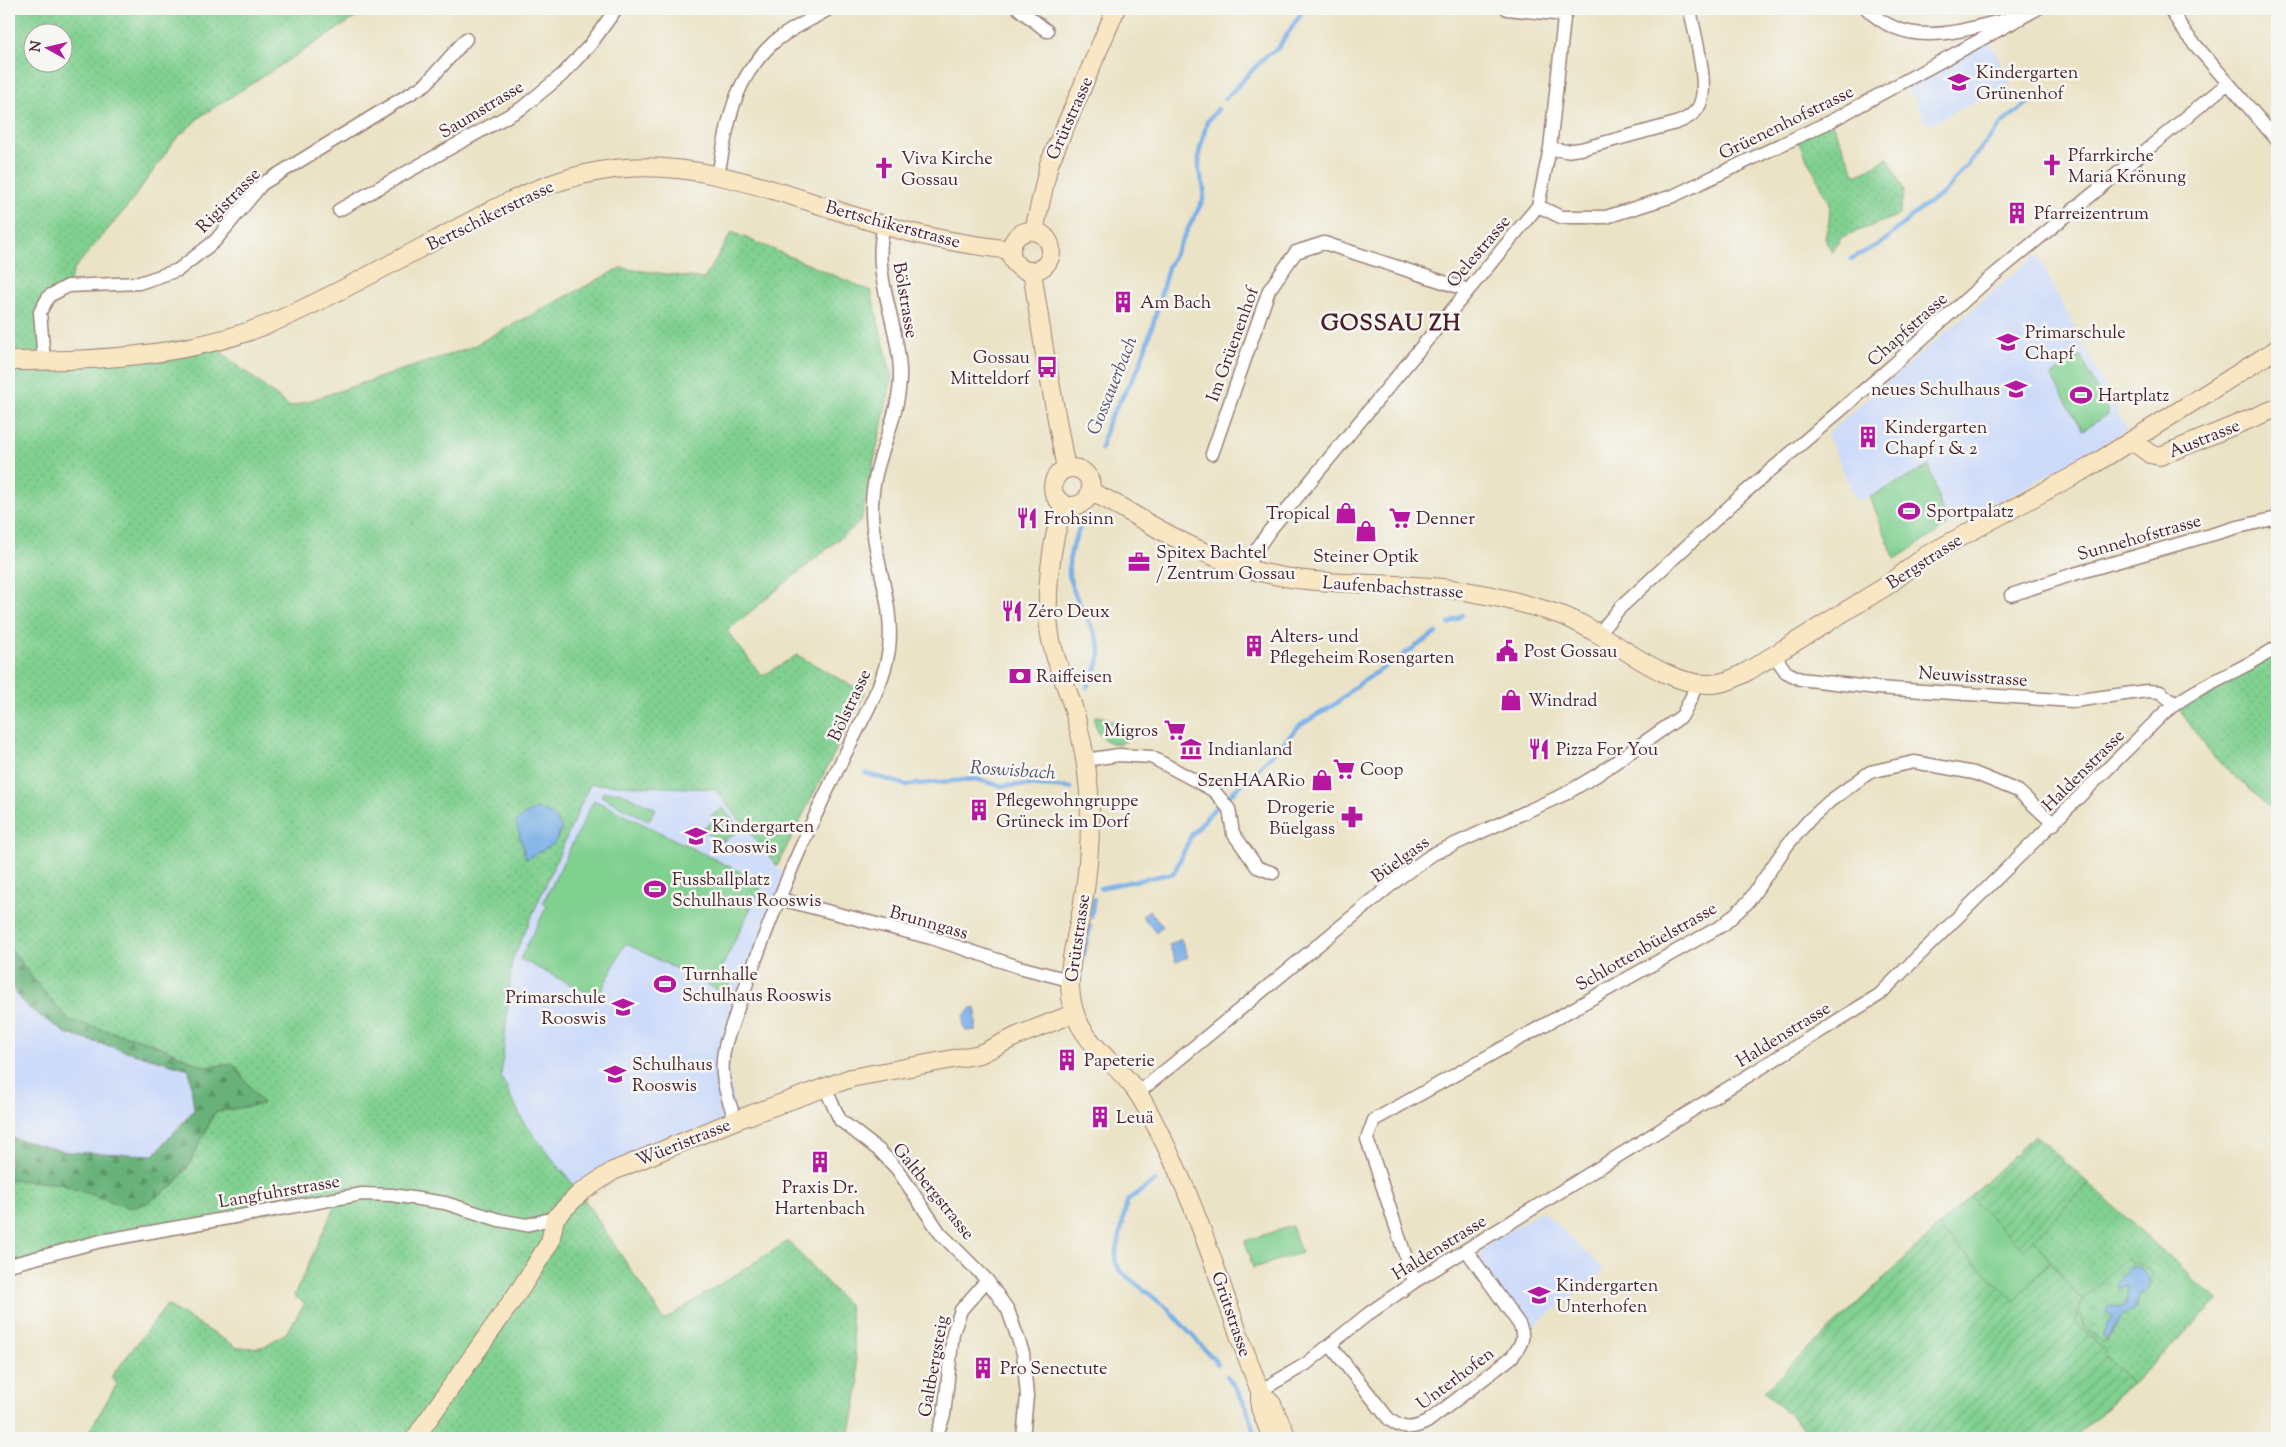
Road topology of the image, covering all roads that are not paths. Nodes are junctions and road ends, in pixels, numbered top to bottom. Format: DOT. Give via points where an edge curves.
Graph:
graph roads {
  1 [pos="616,9"];
  2 [pos="829,9"];
  3 [pos="1020,9"];
  4 [pos="1116,9"];
  5 [pos="1507,9"];
  6 [pos="1690,9"];
  7 [pos="1867,9"];
  8 [pos="2170,9"];
  9 [pos="2032,11"];
  10 [pos="1565,12"];
  11 [pos="1047,31"];
  12 [pos="466,39"];
  13 [pos="2228,83"];
  14 [pos="2277,140"];
  15 [pos="1550,148"];
  16 [pos="718,175"];
  17 [pos="1538,206"];
  18 [pos="340,210"];
  19 [pos="884,226"];
  20 [pos="1034,231"];
  21 [pos="1011,250"];
  22 [pos="1032,271"];
  23 [pos="1468,290"];
  24 [pos="2277,350"];
  25 [pos="9,361"];
  26 [pos="44,361"];
  27 [pos="2277,408"];
  28 [pos="2133,441"];
  29 [pos="1212,454"];
  30 [pos="1066,469"];
  31 [pos="1090,492"];
  32 [pos="1064,504"];
  33 [pos="2277,518"];
  34 [pos="1248,568"];
  35 [pos="2011,594"];
  36 [pos="1599,633"];
  37 [pos="2277,647"];
  38 [pos="1774,655"];
  39 [pos="1696,684"];
  40 [pos="2175,704"];
  41 [pos="1085,760"];
  42 [pos="2054,824"];
  43 [pos="1273,874"];
  44 [pos="780,899"];
  45 [pos="1069,980"];
  46 [pos="1075,1013"];
  47 [pos="825,1088"];
  48 [pos="1138,1093"];
  49 [pos="736,1120"];
  50 [pos="556,1218"];
  51 [pos="1466,1251"];
  52 [pos="9,1265"];
  53 [pos="987,1280"];
  54 [pos="1414,1282"];
  55 [pos="1330,1345"];
  56 [pos="1260,1391"];
  57 [pos="415,1438"];
  58 [pos="936,1438"];
  59 [pos="1024,1438"];
  60 [pos="1272,1438"];
  61 [pos="1287,1438"];
  1 -- 18 [label="street, Saumstrasse" via="590,45 562,75 522,108"];
  2 -- 16 [label="street" via="774,42 746,75 733,102"];
  3 -- 11 [label="street"];
  4 -- 20 [label="street, Grütstrasse" via="1049,164"];
  5 -- 10 [label="street"];
  6 -- 15 [label="street" via="1702,76 1701,101 1687,119 1581,149 1565,151"];
  7 -- 9 [label="street" via="1880,22 1911,34 1946,34"];
  8 -- 13 [label="street" via="2186,34"];
  9 -- 17 [label="street, Grüenenhofstrasse" via="1831,121 1673,196 1606,218 1561,217"];
  10 -- 15 [label="street, Oelestrasse"];
  12 -- 26 [label="street, Rigistrasse" via="426,84 262,184 215,242 178,270 139,282 68,286 49,296 40,312"];
  13 -- 14 [label="street"];
  13 -- 36 [label="street, Chapfstrasse" via="1983,284 1743,494 1620,608"];
  15 -- 17 [label="street, Oelestrasse"];
  16 -- 19 [label="street, Bertschikerstrasse"];
  16 -- 26 [label="street, Bertschikerstrasse" via="655,168 615,169 574,176 535,189 493,209 281,319 212,342 112,358"];
  17 -- 23 [label="street, Oelestrasse"];
  19 -- 21 [label="street, Bertschikerstrasse" via="942,240"];
  19 -- 44 [label="street, Bölstrasse" via="881,269 896,343 900,383 895,414 877,471 872,513 889,615 887,660 876,692 817,811"];
  20 -- 21 [label="street" via="1019,235"];
  20 -- 22 [label="street" via="1049,242 1050,255 1044,266"];
  21 -- 22 [label="street" via="1017,265"];
  22 -- 30 [label="street"];
  23 -- 29 [label="street, Im Grüenenhof" via="1324,243 1296,252 1269,290"];
  23 -- 34 [label="street, Oelestrasse" via="1270,530 1252,556"];
  24 -- 28 [label="street, Bergstrasse"];
  25 -- 26 [label="street, Bertschikerstrasse"];
  27 -- 28 [label="street, Austrasse" via="2160,456 2150,454"];
  28 -- 38 [label="street, Bergstrasse" via="1927,555 1888,584"];
  30 -- 31 [label="street" via="1085,473"];
  30 -- 32 [label="street" via="1060,472 1054,483 1055,495"];
  31 -- 32 [label="street" via="1080,504"];
  31 -- 34 [label="street, Laufenbachstrasse" via="1180,541"];
  32 -- 41 [label="street, Grütstrasse" via="1049,583 1049,624 1056,661 1073,709"];
  33 -- 35 [label="street, Sunnehofstrasse"];
  34 -- 36 [label="street, Laufenbachstrasse" via="1320,582 1450,589 1504,598 1574,620"];
  36 -- 39 [label="street, Laufenbachstrasse" via="1648,664"];
  37 -- 40 [label="street, Haldenstrasse"];
  38 -- 39 [label="street, Bergstrasse" via="1731,679"];
  38 -- 40 [label="street, Neuwisstrasse" via="1786,672 1800,679 1877,688 2073,701 2147,691 2160,692"];
  39 -- 48 [label="street, Büelgass" via="1682,716 1565,794 1433,854 1402,876"];
  40 -- 42 [label="street, Haldenstrasse"];
  41 -- 43 [label="street" via="1151,757 1215,792 1229,809 1234,833 1256,867"];
  41 -- 45 [label="street, Grütstrasse" via="1090,808 1088,854"];
  42 -- 51 [label="street, Haldenstrasse" via="1879,995"];
  42 -- 54 [label="street, Schlottenbüelstrasse" via="2018,791 1974,773 1914,762 1870,772 1806,823 1748,902 1723,925 1374,1120 1367,1139"];
  44 -- 45 [label="street, Brunngass" via="931,938"];
  44 -- 49 [label="street, Bölstrasse" via="725,1048 723,1086"];
  45 -- 46 [label="street, Grütstrasse"];
  46 -- 47 [label="street, Wüeristrasse" via="980,1054 869,1074"];
  46 -- 48 [label="street, Grütstrasse" via="1087,1037"];
  47 -- 49 [label="street, Wüeristrasse"];
  47 -- 53 [label="street, Galtbergstrasse" via="840,1120 886,1156 940,1233"];
  48 -- 56 [label="street, Grütstrasse" via="1192,1202"];
  49 -- 50 [label="street, Wüeristrasse" via="612,1171 580,1192"];
  50 -- 52 [label="street, Langfuhrstrasse" via="526,1225 445,1203 362,1194 100,1241"];
  50 -- 57 [label="street, Wüeristrasse" via="550,1242 522,1288"];
  51 -- 54 [label="street, Haldenstrasse"];
  51 -- 55 [label="street, Unterhofen" via="1524,1333 1521,1346 1512,1357 1427,1422 1416,1427 1396,1425"];
  53 -- 58 [label="street, Galtbergsteig" via="961,1310 953,1333 944,1415"];
  53 -- 59 [label="street, Galtbergstrasse" via="1008,1310 1023,1353 1027,1396"];
  54 -- 55 [label="street, Haldenstrasse"];
  55 -- 56 [label="street, Haldenstrasse" via="1293,1373"];
  56 -- 60 [label="street, Grütstrasse" via="1260,1408"];
  56 -- 61 [label="street, Grütstrasse" via="1272,1404"];
}
